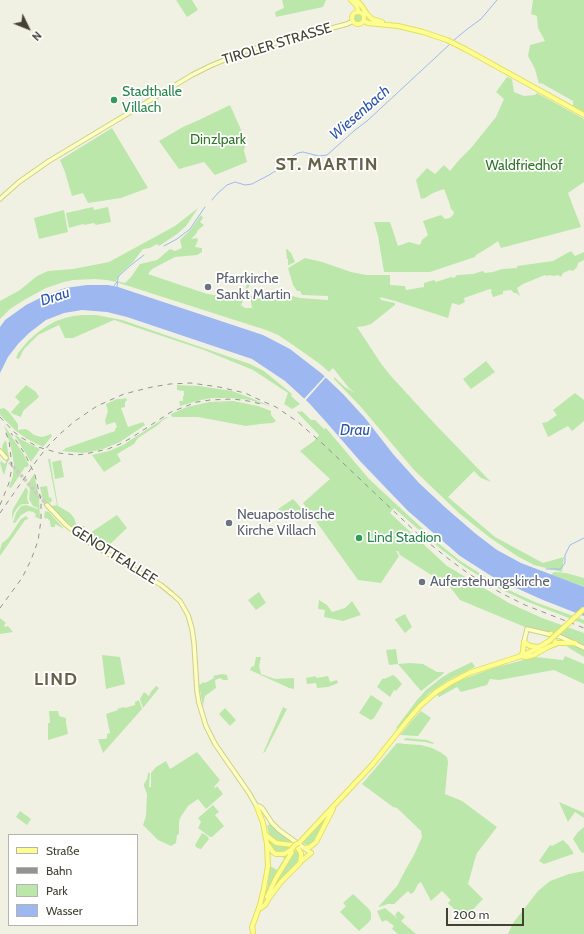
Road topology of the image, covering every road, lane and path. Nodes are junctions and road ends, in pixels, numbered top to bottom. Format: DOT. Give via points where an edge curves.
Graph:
graph roads {
  1 [pos="351,0"];
  2 [pos="356,0"];
  3 [pos="358,12"];
  4 [pos="353,21"];
  5 [pos="364,21"];
  6 [pos="388,25"];
  7 [pos="584,115"];
  8 [pos="0,199"];
  9 [pos="0,451"];
  10 [pos="6,458"];
  11 [pos="48,505"];
  12 [pos="584,609"];
  13 [pos="551,634"];
  14 [pos="524,642"];
  15 [pos="575,643"];
  16 [pos="556,644"];
  17 [pos="540,647"];
  18 [pos="584,648"];
  19 [pos="521,656"];
  20 [pos="335,805"];
  21 [pos="257,807"];
  22 [pos="272,823"];
  23 [pos="264,828"];
  24 [pos="265,834"];
  25 [pos="267,844"];
  26 [pos="305,848"];
  27 [pos="292,851"];
  28 [pos="311,853"];
  29 [pos="300,863"];
  30 [pos="261,908"];
  31 [pos="253,933"];
  1 -- 3 [label="main road" via="357,6"];
  2 -- 6 [label="main road" via="372,19"];
  3 -- 4 [label="main road" via="353,14"];
  3 -- 5 [label="main road" via="363,14"];
  4 -- 5 [label="main road" via="356,24"];
  4 -- 8 [label="main road, TIROLER STRASSE" via="250,50 192,75 49,161"];
  5 -- 6 [label="main road"];
  6 -- 7 [label="main road" via="447,40"];
  9 -- 10 [label="main road"];
  11 -- 21 [label="main road, GENOTTEALLEE" via="66,525 93,546 164,587 180,602 190,620 197,691 206,726 220,753"];
  12 -- 17 [label="main road, bridge"];
  13 -- 14 [label="main road" via="527,629"];
  13 -- 15 [label="main road"];
  13 -- 16 [label="main road"];
  14 -- 17 [label="main road" via="530,646"];
  14 -- 19 [label="main road"];
  15 -- 16 [label="main road"];
  15 -- 18 [label="main road"];
  16 -- 19 [label="main road" via="538,653"];
  17 -- 19 [label="main road"];
  19 -- 20 [label="main road" via="469,673 436,692 406,721 372,765"];
  20 -- 26 [label="main road" via="316,842"];
  20 -- 27 [label="main road, bridge"];
  21 -- 22 [label="main road, GENOTTEALLEE" via="262,808"];
  21 -- 23 [label="main road"];
  22 -- 23 [label="main road"];
  22 -- 26 [label="main road, GENOTTEALLEE"];
  23 -- 24 [label="main road"];
  24 -- 25 [label="main road"];
  24 -- 29 [label="main road" via="276,843 298,848 301,853"];
  25 -- 27 [label="main road" via="276,854"];
  25 -- 31 [label="main road" via="268,866 260,905 252,927"];
  26 -- 28 [label="main road, GENOTTEALLEE"];
  27 -- 30 [label="main road"];
  28 -- 29 [label="main road"];
  29 -- 30 [label="main road"];
  30 -- 31 [label="main road"];
}
